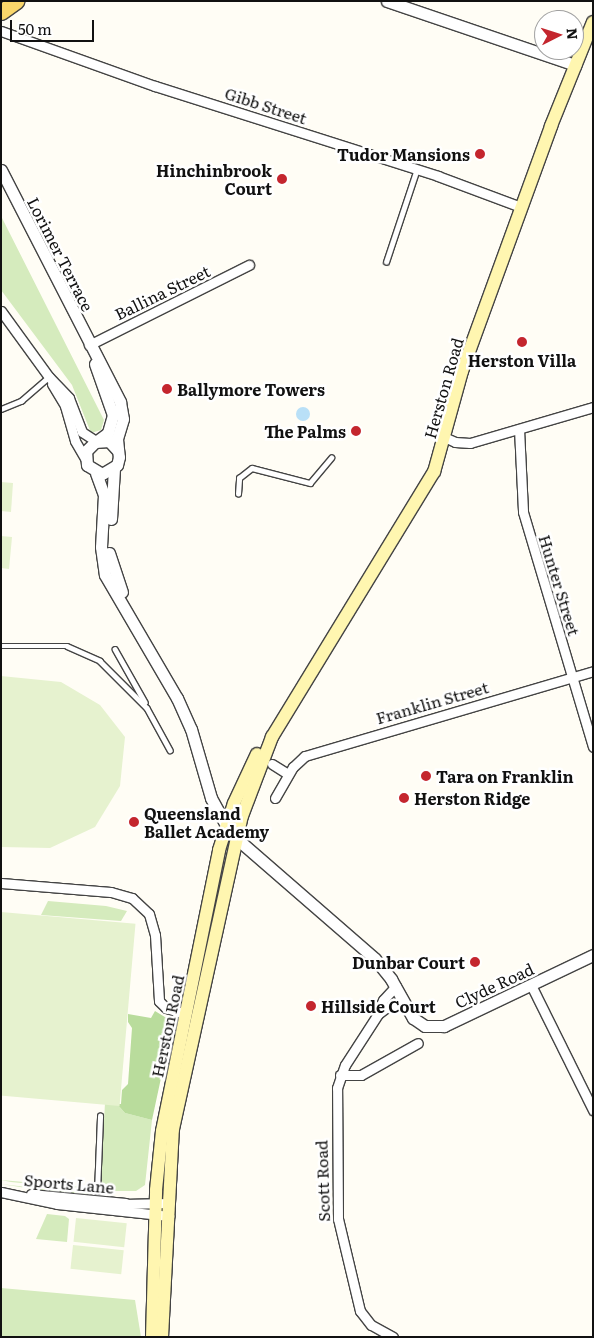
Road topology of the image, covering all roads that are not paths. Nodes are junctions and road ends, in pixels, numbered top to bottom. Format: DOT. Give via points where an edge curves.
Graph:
graph roads {
  1 [pos="16,1"];
  2 [pos="388,1"];
  3 [pos="1,12"];
  4 [pos="593,22"];
  5 [pos="1,31"];
  6 [pos="575,65"];
  7 [pos="1,170"];
  8 [pos="417,170"];
  9 [pos="521,207"];
  10 [pos="386,262"];
  11 [pos="249,265"];
  12 [pos="1,312"];
  13 [pos="90,349"];
  14 [pos="49,377"];
  15 [pos="593,407"];
  16 [pos="1,409"];
  17 [pos="519,429"];
  18 [pos="444,437"];
  19 [pos="97,441"];
  20 [pos="117,450"];
  21 [pos="331,458"];
  22 [pos="86,460"];
  23 [pos="114,469"];
  24 [pos="96,472"];
  25 [pos="238,494"];
  26 [pos="117,589"];
  27 [pos="1,646"];
  28 [pos="115,649"];
  29 [pos="593,671"];
  30 [pos="572,677"];
  31 [pos="147,708"];
  32 [pos="272,737"];
  33 [pos="593,747"];
  34 [pos="170,750"];
  35 [pos="272,764"];
  36 [pos="288,774"];
  37 [pos="275,798"];
  38 [pos="226,824"];
  39 [pos="236,838"];
  40 [pos="1,883"];
  41 [pos="210,952"];
  42 [pos="593,955"];
  43 [pos="531,985"];
  44 [pos="396,986"];
  45 [pos="407,1009"];
  46 [pos="186,1014"];
  47 [pos="376,1016"];
  48 [pos="418,1043"];
  49 [pos="340,1075"];
  50 [pos="593,1110"];
  51 [pos="100,1116"];
  52 [pos="5,1192"];
  53 [pos="97,1192"];
  54 [pos="126,1203"];
  55 [pos="92,1208"];
  56 [pos="156,1209"];
  57 [pos="169,1210"];
  58 [pos="152,1337"];
  59 [pos="162,1337"];
  60 [pos="393,1337"];
  1 -- 3 [label="main road"];
  2 -- 6 [label="street"];
  4 -- 6 [label="main road, Herston Road"];
  5 -- 8 [label="street, Gibb Street" via="155,86"];
  6 -- 9 [label="main road, Herston Road"];
  7 -- 13 [label="street, Lorimer Terrace"];
  8 -- 9 [label="street, Gibb Street"];
  8 -- 10 [label="lane"];
  9 -- 18 [label="main road, Herston Road" via="462,371"];
  11 -- 13 [label="street, Ballina Street"];
  12 -- 14 [label="street"];
  13 -- 19 [label="street, Lorimer Terrace" via="113,413 111,428"];
  13 -- 20 [label="street, Lorimer Terrace" via="121,406"];
  14 -- 16 [label="lane" via="21,401"];
  14 -- 19 [label="street" via="69,398 82,432"];
  14 -- 22 [label="street" via="64,404 75,441"];
  15 -- 17 [label="street"];
  17 -- 18 [label="street" via="470,443"];
  17 -- 30 [label="street, Hunter Street" via="523,512"];
  18 -- 32 [label="main road, Herston Road" via="430,481"];
  19 -- 20 [label="street" via="109,442"];
  19 -- 22 [label="street" via="87,449"];
  20 -- 23 [label="street" via="119,460"];
  21 -- 25 [label="lane" via="310,483 252,468 239,478"];
  22 -- 24 [label="street"];
  23 -- 24 [label="street" via="104,474"];
  23 -- 26 [label="street" via="109,553"];
  24 -- 26 [label="street" via="104,498 103,566"];
  26 -- 38 [label="street" via="186,716 211,798"];
  27 -- 31 [label="lane" via="67,646 85,652 115,673"];
  28 -- 31 [label="lane" via="136,681"];
  29 -- 30 [label="street, Franklin Street"];
  30 -- 33 [label="street, Hunter Street"];
  30 -- 36 [label="street, Franklin Street" via="308,755 301,758"];
  31 -- 34 [label="lane"];
  32 -- 38 [label="main road, Herston Road" via="260,750 246,775"];
  32 -- 39 [label="main road, Herston Road"];
  35 -- 36 [label="street"];
  36 -- 37 [label="street, Franklin Street"];
  38 -- 39 [label="main road"];
  38 -- 46 [label="main road, Herston Road"];
  39 -- 41 [label="main road, Herston Road"];
  39 -- 44 [label="street" via="375,960"];
  40 -- 46 [label="street" via="111,892 132,898 149,914 154,934 160,1003"];
  41 -- 46 [label="main road"];
  41 -- 57 [label="main road, Herston Road" via="173,1130"];
  42 -- 43 [label="street, Clyde Road"];
  43 -- 45 [label="street, Clyde Road" via="438,1028 423,1026"];
  43 -- 50 [label="street"];
  44 -- 45 [label="street"];
  44 -- 47 [label="street, Scott Road" via="383,1000"];
  45 -- 47 [label="street" via="386,1008"];
  46 -- 56 [label="main road, Herston Road" via="160,1144"];
  47 -- 49 [label="street, Scott Road"];
  48 -- 49 [label="street" via="361,1075"];
  49 -- 60 [label="street, Scott Road" via="337,1088 338,1219 360,1311 371,1325"];
  51 -- 53 [label="lane"];
  52 -- 54 [label="street, Sports Lane"];
  52 -- 55 [label="street, Sports Lane"];
  54 -- 55 [label="street, Sports Lane"];
  54 -- 56 [label="street, Sports Lane"];
  55 -- 56 [label="street, Sports Lane"];
  56 -- 57 [label="street, Sports Lane"];
  56 -- 58 [label="main road, Herston Road"];
  57 -- 59 [label="main road, Herston Road"];
}
